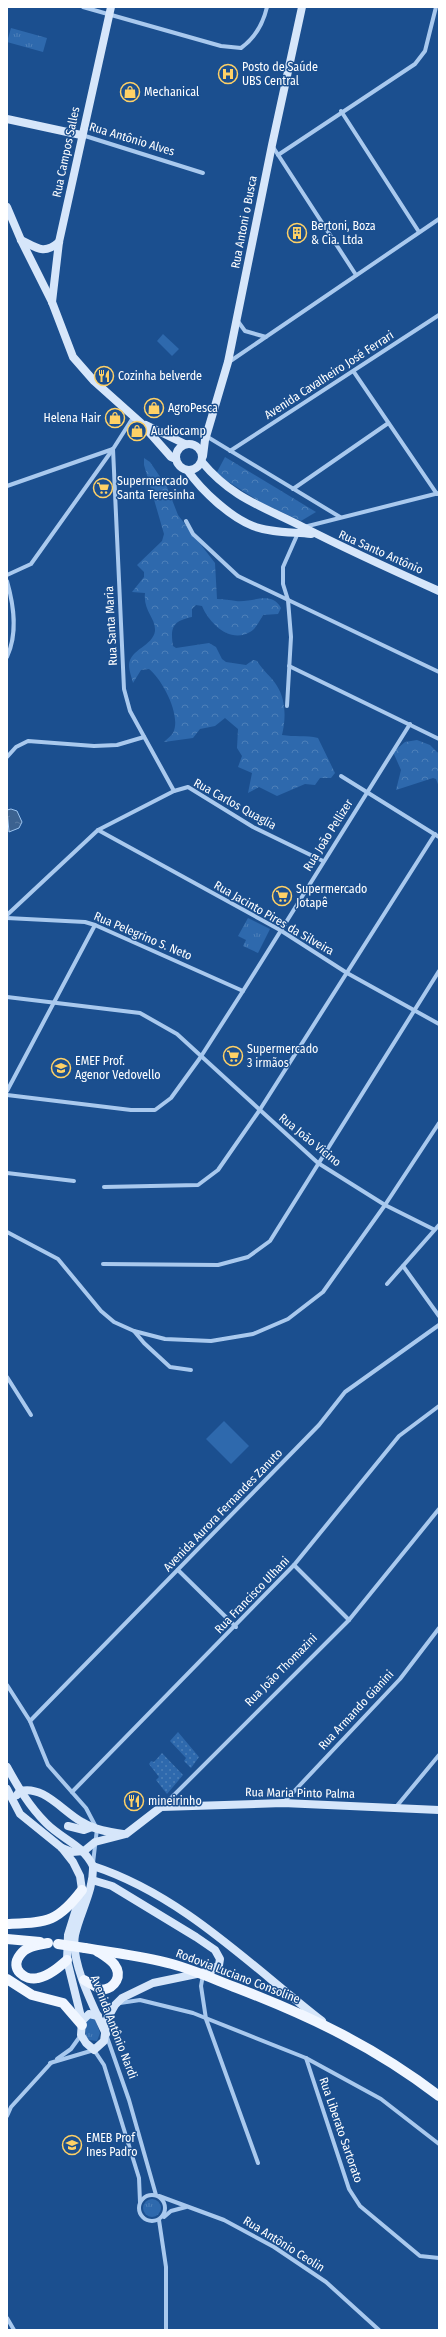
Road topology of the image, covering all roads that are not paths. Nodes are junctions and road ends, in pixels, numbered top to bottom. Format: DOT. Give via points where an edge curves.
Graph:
graph roads {
  1 [pos="83,7"];
  2 [pos="267,7"];
  3 [pos="302,7"];
  4 [pos="436,7"];
  5 [pos="110,10"];
  6 [pos="341,111"];
  7 [pos="7,118"];
  8 [pos="81,135"];
  9 [pos="272,145"];
  10 [pos="278,154"];
  11 [pos="203,173"];
  12 [pos="7,207"];
  13 [pos="439,219"];
  14 [pos="419,232"];
  15 [pos="20,240"];
  16 [pos="59,242"];
  17 [pos="356,275"];
  18 [pos="52,302"];
  19 [pos="439,315"];
  20 [pos="237,320"];
  21 [pos="266,337"];
  22 [pos="228,362"];
  23 [pos="354,372"];
  24 [pos="134,416"];
  25 [pos="141,423"];
  26 [pos="387,424"];
  27 [pos="205,438"];
  28 [pos="188,444"];
  29 [pos="113,449"];
  30 [pos="230,451"];
  31 [pos="176,459"];
  32 [pos="203,459"];
  33 [pos="188,471"];
  34 [pos="7,486"];
  35 [pos="293,489"];
  36 [pos="438,494"];
  37 [pos="340,517"];
  38 [pos="186,521"];
  39 [pos="301,530"];
  40 [pos="7,575"];
  41 [pos="7,582"];
  42 [pos="439,591"];
  43 [pos="288,600"];
  44 [pos="7,657"];
  45 [pos="289,666"];
  46 [pos="439,672"];
  47 [pos="287,706"];
  48 [pos="410,724"];
  49 [pos="144,736"];
  50 [pos="439,739"];
  51 [pos="7,757"];
  52 [pos="341,776"];
  53 [pos="174,791"];
  54 [pos="367,792"];
  55 [pos="98,830"];
  56 [pos="437,836"];
  57 [pos="323,861"];
  58 [pos="7,914"];
  59 [pos="7,918"];
  60 [pos="95,924"];
  61 [pos="280,930"];
  62 [pos="439,971"];
  63 [pos="347,973"];
  64 [pos="243,991"];
  65 [pos="7,997"];
  66 [pos="56,1002"];
  67 [pos="415,1009"];
  68 [pos="439,1024"];
  69 [pos="200,1058"];
  70 [pos="7,1091"];
  71 [pos="7,1095"];
  72 [pos="259,1111"];
  73 [pos="439,1123"];
  74 [pos="318,1163"];
  75 [pos="7,1172"];
  76 [pos="74,1181"];
  77 [pos="104,1187"];
  78 [pos="385,1205"];
  79 [pos="439,1225"];
  80 [pos="433,1229"];
  81 [pos="7,1232"];
  82 [pos="103,1264"];
  83 [pos="403,1266"];
  84 [pos="387,1284"];
  85 [pos="439,1316"];
  86 [pos="439,1325"];
  87 [pos="134,1331"];
  88 [pos="190,1370"];
  89 [pos="7,1377"];
  90 [pos="439,1406"];
  91 [pos="31,1415"];
  92 [pos="439,1509"];
  93 [pos="294,1565"];
  94 [pos="178,1570"];
  95 [pos="349,1620"];
  96 [pos="236,1627"];
  97 [pos="439,1628"];
  98 [pos="7,1685"];
  99 [pos="30,1721"];
  100 [pos="439,1755"];
  101 [pos="7,1767"];
  102 [pos="7,1789"];
  103 [pos="20,1791"];
  104 [pos="72,1792"];
  105 [pos="14,1803"];
  106 [pos="283,1803"];
  107 [pos="161,1807"];
  108 [pos="396,1808"];
  109 [pos="439,1810"];
  110 [pos="68,1826"];
  111 [pos="94,1828"];
  112 [pos="126,1834"];
  113 [pos="95,1842"];
  114 [pos="62,1848"];
  115 [pos="84,1851"];
  116 [pos="92,1865"];
  117 [pos="80,1876"];
  118 [pos="92,1880"];
  119 [pos="82,1890"];
  120 [pos="7,1924"];
  121 [pos="7,1939"];
  122 [pos="53,1943"];
  123 [pos="90,1949"];
  124 [pos="67,1960"];
  125 [pos="203,1975"];
  126 [pos="7,1979"];
  127 [pos="84,1980"];
  128 [pos="115,2005"];
  129 [pos="98,2016"];
  130 [pos="206,2019"];
  131 [pos="327,2026"];
  132 [pos="82,2027"];
  133 [pos="106,2034"];
  134 [pos="94,2050"];
  135 [pos="306,2058"];
  136 [pos="50,2063"];
  137 [pos="439,2096"];
  138 [pos="7,2116"];
  139 [pos="439,2144"];
  140 [pos="258,2163"];
  141 [pos="158,2196"];
  142 [pos="140,2202"];
  143 [pos="186,2207"];
  144 [pos="159,2220"];
  145 [pos="439,2258"];
  146 [pos="7,2318"];
  147 [pos="14,2330"];
  148 [pos="166,2330"];
  149 [pos="378,2330"];
  1 -- 5 [label="street"];
  2 -- 5 [label="street" via="265,18 252,41 241,48 221,46"];
  3 -- 9 [label="main road, Rua Antoni o Busca"];
  4 -- 6 [label="street" via="425,51 415,64"];
  5 -- 8 [label="main road, Rua Campos Salles"];
  6 -- 10 [label="street"];
  6 -- 14 [label="street"];
  7 -- 8 [label="main road, Rua Antônio Alves"];
  8 -- 11 [label="street, Rua Antônio Alves"];
  8 -- 16 [label="main road, Rua Campos Salles"];
  9 -- 10 [label="street"];
  9 -- 20 [label="main road, Rua Antoni o Busca"];
  10 -- 17 [label="street"];
  12 -- 15 [label="main road, Rua Santo Antônio"];
  13 -- 14 [label="street"];
  14 -- 17 [label="street"];
  15 -- 16 [label="main road" via="45,250 51,249"];
  15 -- 18 [label="main road, Rua Santo Antônio"];
  16 -- 18 [label="main road, Rua Campos Salles"];
  17 -- 21 [label="street"];
  18 -- 24 [label="main road, Rua Santo Antônio" via="73,357 94,381"];
  19 -- 23 [label="street, Avenida Cavalheiro José Ferrari"];
  20 -- 21 [label="street" via="245,331"];
  20 -- 22 [label="main road, Rua Antoni o Busca"];
  21 -- 22 [label="street"];
  22 -- 27 [label="main road, Rua Antoni o Busca"];
  23 -- 26 [label="street"];
  23 -- 30 [label="street, Avenida Cavalheiro José Ferrari"];
  24 -- 25 [label="main road, Rua Santo Antônio"];
  24 -- 29 [label="street"];
  25 -- 28 [label="main road, Rua Santo Antônio"];
  25 -- 31 [label="main road, Rua Santo Antônio"];
  26 -- 35 [label="street"];
  26 -- 36 [label="street"];
  27 -- 28 [label="main road"];
  27 -- 30 [label="street"];
  27 -- 32 [label="main road, Rua Antoni o Busca"];
  28 -- 31 [label="main road" via="176,453"];
  28 -- 32 [label="main road, Rua Santo Antônio" via="196,446"];
  29 -- 34 [label="street"];
  29 -- 40 [label="street" via="31,564"];
  29 -- 49 [label="street, Rua Santa Maria" via="124,689 130,710"];
  30 -- 35 [label="street"];
  31 -- 33 [label="main road, Rua Santo Antônio" via="182,469"];
  32 -- 33 [label="main road" via="194,470"];
  32 -- 39 [label="main road, Rua Santo Antônio" via="217,480 239,496"];
  33 -- 39 [label="main road, Rua Santo Antônio" via="202,489 226,509 253,526 284,532"];
  35 -- 37 [label="street"];
  36 -- 37 [label="street"];
  37 -- 39 [label="street"];
  38 -- 43 [label="street" via="193,534 238,576"];
  39 -- 42 [label="main road, Rua Santo Antônio"];
  39 -- 43 [label="street" via="283,567 282,584"];
  41 -- 44 [label="street" via="13,603 14,627"];
  43 -- 45 [label="street" via="291,637"];
  43 -- 46 [label="street"];
  45 -- 47 [label="street"];
  45 -- 48 [label="street"];
  48 -- 50 [label="street"];
  48 -- 54 [label="street, Rua João Pellizer"];
  49 -- 51 [label="street" via="117,745 94,746 28,741 16,747"];
  49 -- 53 [label="street, Rua Santa Maria"];
  52 -- 54 [label="street"];
  53 -- 55 [label="street, Rua Carlos Quaglia"];
  53 -- 57 [label="street, Rua Carlos Quaglia" via="188,787 253,827"];
  54 -- 56 [label="street"];
  54 -- 57 [label="street, Rua João Pellizer"];
  55 -- 58 [label="street, Rua Carlos Quaglia"];
  55 -- 61 [label="street, Rua Jacinto Pires da Silveira"];
  56 -- 63 [label="street"];
  57 -- 61 [label="street, Rua João Pellizer"];
  59 -- 60 [label="street, Rua Pelegrino S. Neto"];
  60 -- 64 [label="street, Rua Pelegrino S. Neto"];
  60 -- 66 [label="street"];
  61 -- 63 [label="street, Rua Jacinto Pires da Silveira"];
  61 -- 64 [label="street, Rua João Pellizer"];
  62 -- 67 [label="street"];
  63 -- 67 [label="street, Rua Jacinto Pires da Silveira"];
  63 -- 72 [label="street"];
  64 -- 69 [label="street, Rua João Pellizer"];
  65 -- 66 [label="street, Rua João Vicino"];
  66 -- 69 [label="street, Rua João Vicino" via="140,1013 176,1034"];
  66 -- 70 [label="street"];
  67 -- 68 [label="street, Rua Jacinto Pires da Silveira"];
  67 -- 74 [label="street"];
  69 -- 71 [label="street, Rua João Pellizer" via="171,1098 156,1110 130,1110"];
  69 -- 72 [label="street, Rua João Vicino"];
  72 -- 74 [label="street, Rua João Vicino"];
  72 -- 77 [label="street" via="218,1170 198,1185"];
  73 -- 78 [label="street"];
  74 -- 78 [label="street, Rua João Vicino"];
  74 -- 82 [label="street" via="270,1241 248,1257 218,1265"];
  75 -- 76 [label="street"];
  78 -- 80 [label="street, Rua João Vicino"];
  78 -- 87 [label="street" via="323,1292 288,1319 253,1334 211,1341 165,1339"];
  79 -- 80 [label="street"];
  80 -- 83 [label="street"];
  81 -- 87 [label="street" via="58,1259 101,1311 114,1322"];
  83 -- 84 [label="street"];
  83 -- 85 [label="street"];
  86 -- 94 [label="street, Avenida Aurora Fernandes Zanuto" via="345,1392 319,1426"];
  87 -- 88 [label="street" via="170,1367"];
  89 -- 91 [label="street"];
  90 -- 93 [label="street, Rua Francisco Ulhani" via="399,1436"];
  92 -- 95 [label="street, Rua João Thomazini"];
  93 -- 95 [label="street"];
  93 -- 96 [label="street, Rua Francisco Ulhani"];
  94 -- 96 [label="street"];
  94 -- 99 [label="street, Avenida Aurora Fernandes Zanuto"];
  95 -- 107 [label="street, Rua João Thomazini"];
  96 -- 104 [label="street, Rua Francisco Ulhani"];
  97 -- 106 [label="street, Rua Armando Gianini" via="400,1679"];
  98 -- 99 [label="street"];
  99 -- 104 [label="street" via="48,1765"];
  100 -- 108 [label="street"];
  101 -- 103 [label="main road"];
  102 -- 105 [label="main road"];
  103 -- 105 [label="main road"];
  103 -- 111 [label="main road" via="29,1789 48,1797 80,1822"];
  103 -- 115 [label="main road" via="46,1823 64,1839"];
  104 -- 111 [label="street" via="86,1808"];
  105 -- 114 [label="main road" via="20,1814"];
  106 -- 107 [label="main road, Rua Maria Pinto Palma"];
  106 -- 108 [label="main road, Rua Maria Pinto Palma"];
  107 -- 112 [label="main road, Rua João Thomazini"];
  108 -- 109 [label="main road, Rua Maria Pinto Palma"];
  110 -- 111 [label="main road" via="84,1830"];
  111 -- 112 [label="main road"];
  111 -- 113 [label="street"];
  112 -- 113 [label="main road"];
  113 -- 115 [label="main road"];
  113 -- 116 [label="street"];
  114 -- 115 [label="main road" via="72,1852"];
  114 -- 117 [label="main road"];
  115 -- 116 [label="main road"];
  116 -- 117 [label="main road"];
  116 -- 118 [label="main road, Avenida Antônio Nardi"];
  116 -- 131 [label="main road" via="161,1898 236,1949"];
  117 -- 119 [label="main road"];
  118 -- 125 [label="main road" via="112,1886 215,1950 220,1959 219,1965"];
  118 -- 127 [label="main road, Avenida Antônio Nardi" via="75,1936 76,1960"];
  119 -- 120 [label="main road" via="66,1910 56,1917 42,1922"];
  119 -- 124 [label="main road, Avenida Antônio Nardi" via="68,1935"];
  121 -- 122 [label="main road, Rodovia Luciano Consoline"];
  122 -- 123 [label="main road, Rodovia Luciano Consoline, bridge"];
  122 -- 124 [label="main road" via="28,1948 20,1955 16,1964 20,1974 27,1978 38,1978 50,1973"];
  123 -- 125 [label="main road, Rodovia Luciano Consoline" via="164,1962"];
  123 -- 127 [label="main road" via="114,1964 118,1974 111,1988 102,1990"];
  124 -- 132 [label="main road, Avenida Antônio Nardi"];
  125 -- 128 [label="main road" via="153,1983 122,1998"];
  125 -- 130 [label="street" via="201,1986"];
  125 -- 131 [label="main road, Rodovia Luciano Consoline"];
  126 -- 132 [label="main road" via="32,1995 63,2003"];
  127 -- 129 [label="main road, Avenida Antônio Nardi"];
  128 -- 130 [label="street" via="140,2000 193,2013"];
  128 -- 133 [label="main road" via="107,2019"];
  129 -- 132 [label="main road" via="89,2014"];
  129 -- 133 [label="main road, Avenida Antônio Nardi"];
  130 -- 135 [label="street"];
  130 -- 140 [label="street"];
  131 -- 137 [label="main road, Rodovia Luciano Consoline" via="379,2054"];
  132 -- 134 [label="main road, Avenida Antônio Nardi" via="86,2043"];
  132 -- 136 [label="street" via="71,2049"];
  133 -- 134 [label="main road" via="104,2041"];
  133 -- 141 [label="street, Avenida Antônio Nardi"];
  134 -- 136 [label="street"];
  134 -- 142 [label="street, Avenida Antônio Nardi" via="104,2065 139,2178"];
  135 -- 139 [label="street" via="381,2099"];
  135 -- 145 [label="street, Rua Liberato Sartorato" via="349,2189 360,2206 420,2256"];
  136 -- 138 [label="street" via="11,2107"];
  141 -- 142 [label="street" via="146,2196"];
  141 -- 143 [label="street, Rua Antônio Ceolin"];
  141 -- 144 [label="street" via="166,2207"];
  142 -- 144 [label="street" via="139,2211 144,2218"];
  143 -- 144 [label="street" via="171,2211"];
  143 -- 149 [label="street, Rua Antônio Ceolin" via="224,2220 274,2247 326,2282"];
  144 -- 148 [label="street" via="166,2267"];
  146 -- 147 [label="street"];
}
